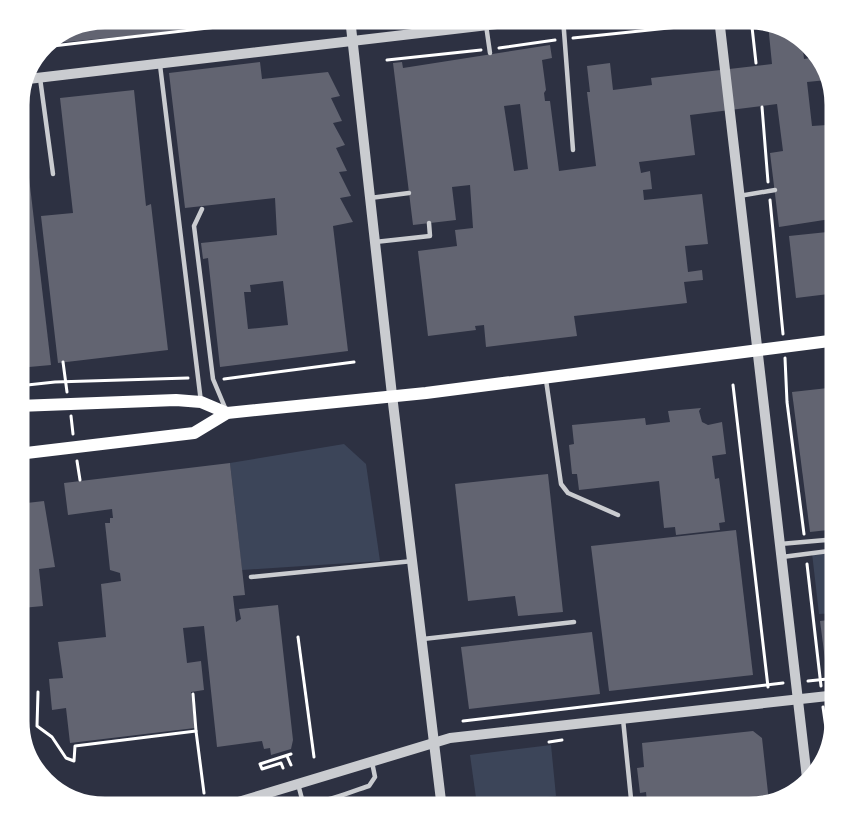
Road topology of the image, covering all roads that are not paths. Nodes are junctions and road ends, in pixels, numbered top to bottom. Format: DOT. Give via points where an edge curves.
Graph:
graph roads {
  1 [pos="352,29"];
  2 [pos="448,29"];
  3 [pos="487,29"];
  4 [pos="564,29"];
  5 [pos="720,29"];
  6 [pos="353,39"];
  7 [pos="490,54"];
  8 [pos="159,63"];
  9 [pos="34,78"];
  10 [pos="573,150"];
  11 [pos="53,174"];
  12 [pos="772,191"];
  13 [pos="409,193"];
  14 [pos="739,196"];
  15 [pos="370,198"];
  16 [pos="202,209"];
  17 [pos="429,224"];
  18 [pos="375,242"];
  19 [pos="826,341"];
  20 [pos="757,350"];
  21 [pos="546,377"];
  22 [pos="392,395"];
  23 [pos="201,402"];
  24 [pos="29,406"];
  25 [pos="227,413"];
  26 [pos="28,453"];
  27 [pos="618,515"];
  28 [pos="826,540"];
  29 [pos="780,544"];
  30 [pos="826,551"];
  31 [pos="781,557"];
  32 [pos="414,561"];
  33 [pos="251,577"];
  34 [pos="574,622"];
  35 [pos="423,639"];
  36 [pos="826,696"];
  37 [pos="798,699"];
  38 [pos="622,719"];
  39 [pos="434,742"];
  40 [pos="371,760"];
  41 [pos="806,773"];
  42 [pos="298,784"];
  43 [pos="260,796"];
  44 [pos="253,798"];
  45 [pos="302,798"];
  46 [pos="324,798"];
  47 [pos="441,798"];
  48 [pos="631,798"];
  1 -- 6 [label="street"];
  2 -- 6 [label="street"];
  3 -- 7 [label="lane"];
  4 -- 10 [label="lane"];
  5 -- 14 [label="street"];
  6 -- 8 [label="street"];
  6 -- 15 [label="street"];
  8 -- 9 [label="street"];
  8 -- 23 [label="lane"];
  9 -- 11 [label="lane"];
  12 -- 14 [label="lane"];
  13 -- 15 [label="lane"];
  14 -- 20 [label="street"];
  15 -- 18 [label="street"];
  16 -- 25 [label="lane" via="194,226 213,378"];
  17 -- 18 [label="lane" via="430,236"];
  18 -- 22 [label="street"];
  19 -- 20 [label="main road"];
  20 -- 21 [label="main road"];
  20 -- 29 [label="street"];
  21 -- 22 [label="main road"];
  21 -- 27 [label="lane" via="561,484 568,493"];
  22 -- 25 [label="main road"];
  22 -- 32 [label="street"];
  23 -- 24 [label="main road"];
  23 -- 25 [label="main road"];
  25 -- 26 [label="main road" via="194,433"];
  28 -- 29 [label="lane"];
  29 -- 31 [label="street"];
  30 -- 31 [label="lane"];
  31 -- 37 [label="street"];
  32 -- 33 [label="lane"];
  32 -- 35 [label="street"];
  34 -- 35 [label="lane"];
  35 -- 39 [label="street"];
  36 -- 37 [label="street"];
  37 -- 38 [label="street"];
  37 -- 41 [label="street"];
  38 -- 39 [label="street"];
  38 -- 48 [label="lane"];
  39 -- 40 [label="street"];
  39 -- 47 [label="street"];
  40 -- 42 [label="street"];
  40 -- 46 [label="lane" via="375,777 369,786"];
  42 -- 43 [label="street"];
  42 -- 45 [label="lane"];
  43 -- 44 [label="street"];
}
